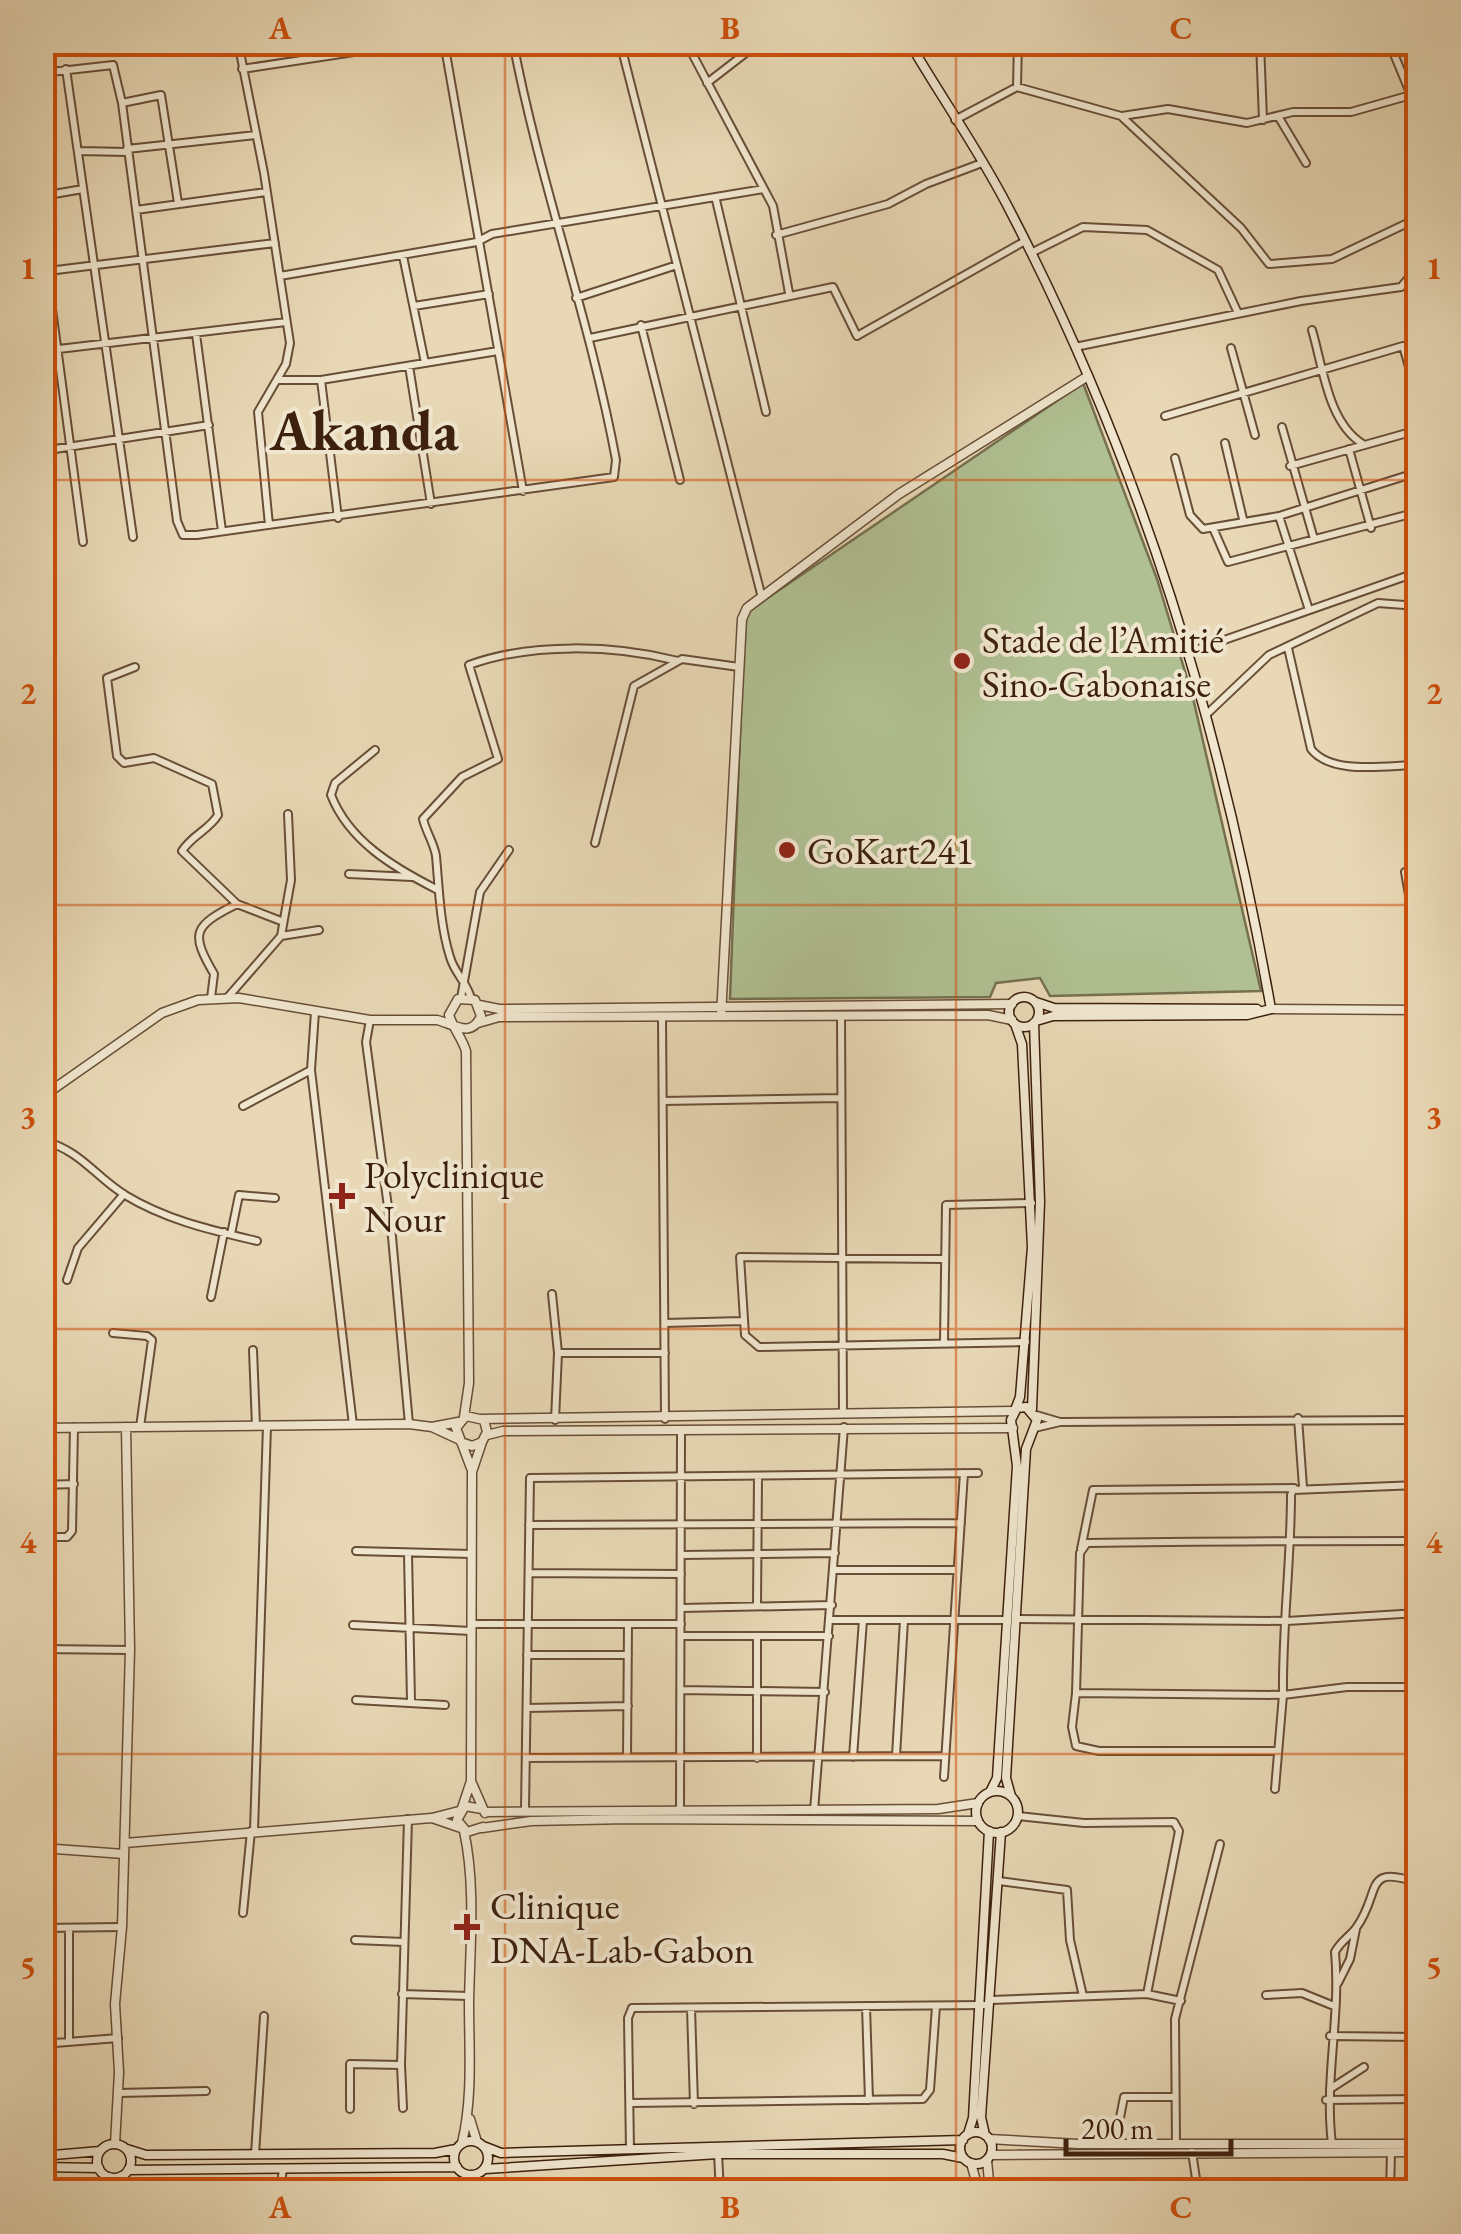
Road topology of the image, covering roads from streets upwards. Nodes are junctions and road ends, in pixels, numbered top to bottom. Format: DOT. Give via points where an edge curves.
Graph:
graph roads {
  1 [pos="238,42"];
  2 [pos="420,42"];
  3 [pos="444,42"];
  4 [pos="514,42"];
  5 [pos="620,42"];
  6 [pos="686,42"];
  7 [pos="760,42"];
  8 [pos="909,42"];
  9 [pos="1018,42"];
  10 [pos="1260,42"];
  11 [pos="1389,42"];
  12 [pos="66,69"];
  13 [pos="242,69"];
  14 [pos="42,73"];
  15 [pos="707,83"];
  16 [pos="1017,87"];
  17 [pos="122,103"];
  18 [pos="1416,103"];
  19 [pos="1121,116"];
  20 [pos="1278,116"];
  21 [pos="955,120"];
  22 [pos="1263,120"];
  23 [pos="256,136"];
  24 [pos="168,144"];
  25 [pos="78,150"];
  26 [pos="128,150"];
  27 [pos="982,163"];
  28 [pos="1306,163"];
  29 [pos="83,189"];
  30 [pos="764,190"];
  31 [pos="266,192"];
  32 [pos="42,196"];
  33 [pos="716,199"];
  34 [pos="178,204"];
  35 [pos="664,208"];
  36 [pos="136,210"];
  37 [pos="1418,218"];
  38 [pos="554,223"];
  39 [pos="42,234"];
  40 [pos="776,235"];
  41 [pos="1025,241"];
  42 [pos="477,242"];
  43 [pos="275,243"];
  44 [pos="1031,252"];
  45 [pos="403,256"];
  46 [pos="144,261"];
  47 [pos="677,265"];
  48 [pos="94,266"];
  49 [pos="1418,267"];
  50 [pos="48,271"];
  51 [pos="280,276"];
  52 [pos="789,293"];
  53 [pos="489,294"];
  54 [pos="576,298"];
  55 [pos="414,306"];
  56 [pos="739,306"];
  57 [pos="1238,314"];
  58 [pos="690,315"];
  59 [pos="286,322"];
  60 [pos="641,325"];
  61 [pos="1312,330"];
  62 [pos="196,334"];
  63 [pos="590,338"];
  64 [pos="153,339"];
  65 [pos="105,344"];
  66 [pos="1074,346"];
  67 [pos="1231,348"];
  68 [pos="56,350"];
  69 [pos="42,351"];
  70 [pos="498,351"];
  71 [pos="426,362"];
  72 [pos="409,366"];
  73 [pos="1324,371"];
  74 [pos="1088,376"];
  75 [pos="277,380"];
  76 [pos="322,380"];
  77 [pos="1246,391"];
  78 [pos="1418,398"];
  79 [pos="766,412"];
  80 [pos="1165,416"];
  81 [pos="209,424"];
  82 [pos="1282,427"];
  83 [pos="1418,430"];
  84 [pos="166,432"];
  85 [pos="1255,434"];
  86 [pos="119,438"];
  87 [pos="1225,444"];
  88 [pos="70,445"];
  89 [pos="1364,445"];
  90 [pos="1349,449"];
  91 [pos="42,451"];
  92 [pos="1175,458"];
  93 [pos="1290,466"];
  94 [pos="1418,472"];
  95 [pos="680,480"];
  96 [pos="1360,490"];
  97 [pos="523,492"];
  98 [pos="431,504"];
  99 [pos="1304,508"];
  100 [pos="1418,512"];
  101 [pos="1279,516"];
  102 [pos="338,518"];
  103 [pos="1243,519"];
  104 [pos="269,525"];
  105 [pos="1213,528"];
  106 [pos="1372,528"];
  107 [pos="222,532"];
  108 [pos="133,537"];
  109 [pos="1314,540"];
  110 [pos="83,542"];
  111 [pos="1287,547"];
  112 [pos="1418,572"];
  113 [pos="761,594"];
  114 [pos="1418,606"];
  115 [pos="1309,610"];
  116 [pos="1288,648"];
  117 [pos="1190,652"];
  118 [pos="678,661"];
  119 [pos="135,667"];
  120 [pos="739,667"];
  121 [pos="1208,712"];
  122 [pos="375,750"];
  123 [pos="1418,764"];
  124 [pos="288,814"];
  125 [pos="595,844"];
  126 [pos="509,850"];
  127 [pos="1404,872"];
  128 [pos="348,874"];
  129 [pos="413,878"];
  130 [pos="436,890"];
  131 [pos="237,904"];
  132 [pos="281,921"];
  133 [pos="319,930"];
  134 [pos="281,936"];
  135 [pos="1418,948"];
  136 [pos="466,981"];
  137 [pos="228,997"];
  138 [pos="210,998"];
  139 [pos="466,998"];
  140 [pos="1036,1002"];
  141 [pos="1012,1004"];
  142 [pos="479,1006"];
  143 [pos="450,1007"];
  144 [pos="1266,1009"];
  145 [pos="1418,1010"];
  146 [pos="315,1012"];
  147 [pos="721,1012"];
  148 [pos="841,1016"];
  149 [pos="662,1017"];
  150 [pos="370,1020"];
  151 [pos="419,1021"];
  152 [pos="1014,1022"];
  153 [pos="1035,1022"];
  154 [pos="476,1025"];
  155 [pos="454,1026"];
  156 [pos="466,1051"];
  157 [pos="310,1070"];
  158 [pos="42,1097"];
  159 [pos="841,1098"];
  160 [pos="663,1100"];
  161 [pos="243,1106"];
  162 [pos="42,1140"];
  163 [pos="53,1143"];
  164 [pos="42,1165"];
  165 [pos="124,1194"];
  166 [pos="274,1198"];
  167 [pos="1032,1203"];
  168 [pos="227,1233"];
  169 [pos="257,1240"];
  170 [pos="841,1256"];
  171 [pos="944,1259"];
  172 [pos="67,1280"];
  173 [pos="552,1294"];
  174 [pos="211,1296"];
  175 [pos="744,1321"];
  176 [pos="665,1323"];
  177 [pos="113,1333"];
  178 [pos="944,1341"];
  179 [pos="1026,1342"];
  180 [pos="844,1345"];
  181 [pos="253,1350"];
  182 [pos="665,1353"];
  183 [pos="558,1354"];
  184 [pos="469,1383"];
  185 [pos="1014,1411"];
  186 [pos="1034,1412"];
  187 [pos="1298,1418"];
  188 [pos="482,1419"];
  189 [pos="461,1420"];
  190 [pos="556,1420"];
  191 [pos="665,1420"];
  192 [pos="1418,1420"];
  193 [pos="844,1422"];
  194 [pos="1060,1422"];
  195 [pos="353,1424"];
  196 [pos="409,1424"];
  197 [pos="256,1426"];
  198 [pos="267,1426"];
  199 [pos="74,1427"];
  200 [pos="126,1427"];
  201 [pos="140,1427"];
  202 [pos="432,1427"];
  203 [pos="42,1428"];
  204 [pos="1014,1429"];
  205 [pos="1034,1429"];
  206 [pos="681,1430"];
  207 [pos="484,1439"];
  208 [pos="460,1441"];
  209 [pos="472,1472"];
  210 [pos="964,1473"];
  211 [pos="978,1473"];
  212 [pos="840,1475"];
  213 [pos="758,1476"];
  214 [pos="682,1477"];
  215 [pos="74,1484"];
  216 [pos="1418,1485"];
  217 [pos="42,1486"];
  218 [pos="1299,1487"];
  219 [pos="757,1523"];
  220 [pos="838,1523"];
  221 [pos="961,1523"];
  222 [pos="528,1525"];
  223 [pos="681,1526"];
  224 [pos="42,1537"];
  225 [pos="1291,1541"];
  226 [pos="1418,1541"];
  227 [pos="356,1551"];
  228 [pos="835,1552"];
  229 [pos="408,1553"];
  230 [pos="472,1554"];
  231 [pos="758,1554"];
  232 [pos="1080,1554"];
  233 [pos="681,1555"];
  234 [pos="835,1570"];
  235 [pos="957,1570"];
  236 [pos="528,1573"];
  237 [pos="681,1574"];
  238 [pos="832,1605"];
  239 [pos="757,1606"];
  240 [pos="681,1608"];
  241 [pos="1418,1614"];
  242 [pos="831,1620"];
  243 [pos="863,1620"];
  244 [pos="904,1620"];
  245 [pos="1012,1620"];
  246 [pos="1287,1620"];
  247 [pos="1078,1621"];
  248 [pos="953,1622"];
  249 [pos="528,1624"];
  250 [pos="628,1624"];
  251 [pos="681,1624"];
  252 [pos="353,1626"];
  253 [pos="410,1628"];
  254 [pos="471,1628"];
  255 [pos="681,1636"];
  256 [pos="757,1636"];
  257 [pos="829,1636"];
  258 [pos="42,1649"];
  259 [pos="130,1650"];
  260 [pos="528,1655"];
  261 [pos="628,1655"];
  262 [pos="1418,1687"];
  263 [pos="681,1690"];
  264 [pos="757,1691"];
  265 [pos="825,1692"];
  266 [pos="1076,1693"];
  267 [pos="1284,1695"];
  268 [pos="356,1700"];
  269 [pos="411,1702"];
  270 [pos="445,1705"];
  271 [pos="628,1706"];
  272 [pos="526,1708"];
  273 [pos="1277,1751"];
  274 [pos="896,1756"];
  275 [pos="944,1756"];
  276 [pos="627,1757"];
  277 [pos="820,1757"];
  278 [pos="853,1757"];
  279 [pos="526,1758"];
  280 [pos="680,1758"];
  281 [pos="756,1758"];
  282 [pos="944,1778"];
  283 [pos="471,1780"];
  284 [pos="1275,1789"];
  285 [pos="990,1792"];
  286 [pos="1011,1796"];
  287 [pos="978,1803"];
  288 [pos="525,1809"];
  289 [pos="680,1809"];
  290 [pos="460,1810"];
  291 [pos="483,1811"];
  292 [pos="814,1813"];
  293 [pos="1018,1816"];
  294 [pos="432,1818"];
  295 [pos="408,1819"];
  296 [pos="978,1821"];
  297 [pos="462,1829"];
  298 [pos="481,1829"];
  299 [pos="252,1831"];
  300 [pos="990,1831"];
  301 [pos="1001,1832"];
  302 [pos="125,1843"];
  303 [pos="1220,1844"];
  304 [pos="42,1848"];
  305 [pos="124,1854"];
  306 [pos="470,1857"];
  307 [pos="1000,1882"];
  308 [pos="1418,1883"];
  309 [pos="243,1913"];
  310 [pos="122,1927"];
  311 [pos="42,1928"];
  312 [pos="69,1928"];
  313 [pos="1356,1928"];
  314 [pos="355,1940"];
  315 [pos="404,1942"];
  316 [pos="1338,1983"];
  317 [pos="402,1994"];
  318 [pos="1147,1994"];
  319 [pos="1266,1995"];
  320 [pos="470,1996"];
  321 [pos="1082,1996"];
  322 [pos="1182,2001"];
  323 [pos="991,2003"];
  324 [pos="980,2005"];
  325 [pos="866,2006"];
  326 [pos="936,2006"];
  327 [pos="1334,2006"];
  328 [pos="691,2008"];
  329 [pos="264,2016"];
  330 [pos="1330,2036"];
  331 [pos="1418,2037"];
  332 [pos="118,2038"];
  333 [pos="69,2042"];
  334 [pos="42,2044"];
  335 [pos="401,2066"];
  336 [pos="1364,2067"];
  337 [pos="1330,2089"];
  338 [pos="206,2092"];
  339 [pos="119,2093"];
  340 [pos="1175,2097"];
  341 [pos="1418,2099"];
  342 [pos="868,2100"];
  343 [pos="1326,2100"];
  344 [pos="630,2103"];
  345 [pos="694,2104"];
  346 [pos="403,2108"];
  347 [pos="350,2109"];
  348 [pos="469,2114"];
  349 [pos="987,2136"];
  350 [pos="965,2137"];
  351 [pos="1115,2143"];
  352 [pos="115,2144"];
  353 [pos="480,2144"];
  354 [pos="1176,2144"];
  355 [pos="1332,2144"];
  356 [pos="1418,2144"];
  357 [pos="459,2146"];
  358 [pos="126,2149"];
  359 [pos="630,2150"];
  360 [pos="100,2152"];
  361 [pos="1192,2152"];
  362 [pos="1391,2152"];
  363 [pos="1418,2152"];
  364 [pos="255,2154"];
  365 [pos="718,2154"];
  366 [pos="42,2156"];
  367 [pos="989,2158"];
  368 [pos="967,2160"];
  369 [pos="42,2167"];
  370 [pos="283,2167"];
  371 [pos="457,2167"];
  372 [pos="99,2168"];
  373 [pos="485,2169"];
  374 [pos="125,2173"];
  375 [pos="474,2175"];
  376 [pos="109,2177"];
  377 [pos="109,2192"];
  378 [pos="122,2192"];
  379 [pos="280,2192"];
  380 [pos="460,2192"];
  381 [pos="720,2192"];
  382 [pos="979,2192"];
  383 [pos="990,2192"];
  384 [pos="1198,2192"];
  385 [pos="1390,2192"];
  1 -- 13 [label="street"];
  2 -- 13 [label="street"];
  3 -- 42 [label="street"];
  4 -- 38 [label="street"];
  5 -- 35 [label="street"];
  6 -- 15 [label="street"];
  7 -- 15 [label="street"];
  8 -- 21 [label="street"];
  9 -- 16 [label="street"];
  10 -- 22 [label="street"];
  11 -- 18 [label="street"];
  12 -- 14 [label="street"];
  12 -- 17 [label="street" via="110,62"];
  12 -- 25 [label="street"];
  13 -- 23 [label="street"];
  15 -- 30 [label="street"];
  16 -- 19 [label="street"];
  16 -- 21 [label="street"];
  17 -- 24 [label="street" via="160,95"];
  17 -- 26 [label="street"];
  18 -- 20 [label="street"];
  19 -- 22 [label="street" via="1168,109 1238,124"];
  19 -- 37 [label="street" via="1241,228 1270,264 1332,259"];
  20 -- 22 [label="street"];
  20 -- 28 [label="street"];
  21 -- 27 [label="street"];
  23 -- 24 [label="street"];
  23 -- 31 [label="street"];
  24 -- 26 [label="street"];
  24 -- 34 [label="street"];
  25 -- 26 [label="street"];
  25 -- 29 [label="street"];
  26 -- 36 [label="street"];
  27 -- 40 [label="street" via="888,204"];
  27 -- 41 [label="street"];
  29 -- 32 [label="street"];
  29 -- 48 [label="street"];
  30 -- 33 [label="street"];
  30 -- 40 [label="street"];
  31 -- 34 [label="street"];
  31 -- 43 [label="street"];
  33 -- 35 [label="street"];
  33 -- 56 [label="street"];
  34 -- 36 [label="street"];
  35 -- 38 [label="street"];
  35 -- 47 [label="street"];
  36 -- 46 [label="street"];
  38 -- 42 [label="street"];
  38 -- 54 [label="street"];
  39 -- 50 [label="street"];
  40 -- 52 [label="street"];
  41 -- 44 [label="street"];
  41 -- 52 [label="street" via="858,336 833,287"];
  42 -- 45 [label="street"];
  42 -- 53 [label="street"];
  43 -- 46 [label="street"];
  43 -- 51 [label="street"];
  44 -- 57 [label="street" via="1084,226 1147,230 1218,270"];
  44 -- 66 [label="street"];
  45 -- 51 [label="street"];
  45 -- 55 [label="street"];
  46 -- 48 [label="street"];
  46 -- 64 [label="street"];
  47 -- 54 [label="street"];
  47 -- 58 [label="street"];
  48 -- 50 [label="street"];
  48 -- 65 [label="street"];
  49 -- 57 [label="street" via="1401,288"];
  50 -- 68 [label="street"];
  51 -- 59 [label="street"];
  52 -- 56 [label="street"];
  53 -- 55 [label="street"];
  53 -- 70 [label="street"];
  54 -- 63 [label="street"];
  55 -- 71 [label="street"];
  56 -- 58 [label="street"];
  56 -- 79 [label="street"];
  57 -- 66 [label="street"];
  58 -- 60 [label="street"];
  58 -- 113 [label="street"];
  59 -- 62 [label="street"];
  59 -- 75 [label="street" via="290,343"];
  60 -- 63 [label="street"];
  60 -- 95 [label="street"];
  61 -- 73 [label="street"];
  62 -- 64 [label="street"];
  62 -- 81 [label="street"];
  63 -- 97 [label="street" via="616,460 614,478"];
  64 -- 65 [label="street"];
  64 -- 84 [label="street"];
  65 -- 68 [label="street"];
  65 -- 86 [label="street"];
  66 -- 74 [label="street"];
  67 -- 77 [label="street"];
  68 -- 69 [label="street"];
  68 -- 88 [label="street"];
  70 -- 71 [label="street"];
  70 -- 97 [label="street"];
  71 -- 72 [label="street"];
  72 -- 76 [label="street"];
  72 -- 98 [label="street"];
  73 -- 77 [label="street"];
  73 -- 78 [label="street" via="1403,346"];
  73 -- 89 [label="street" via="1336,412"];
  74 -- 113 [label="street" via="899,494"];
  74 -- 117 [label="street"];
  75 -- 76 [label="street"];
  75 -- 104 [label="street" via="258,412"];
  76 -- 102 [label="street"];
  77 -- 80 [label="street"];
  77 -- 85 [label="street"];
  81 -- 84 [label="street"];
  81 -- 107 [label="street"];
  82 -- 93 [label="street"];
  83 -- 89 [label="street"];
  84 -- 86 [label="street"];
  84 -- 107 [label="street" via="183,535"];
  86 -- 88 [label="street"];
  86 -- 108 [label="street"];
  87 -- 103 [label="street"];
  88 -- 91 [label="street"];
  88 -- 110 [label="street"];
  89 -- 90 [label="street"];
  90 -- 93 [label="street"];
  90 -- 96 [label="street"];
  92 -- 105 [label="street" via="1190,516"];
  93 -- 99 [label="street"];
  94 -- 96 [label="street"];
  96 -- 99 [label="street"];
  96 -- 106 [label="street"];
  97 -- 98 [label="street"];
  98 -- 102 [label="street"];
  99 -- 101 [label="street"];
  99 -- 109 [label="street"];
  100 -- 106 [label="street"];
  101 -- 103 [label="street"];
  101 -- 111 [label="street"];
  102 -- 104 [label="street"];
  103 -- 105 [label="street"];
  104 -- 107 [label="street"];
  105 -- 111 [label="street" via="1228,562"];
  106 -- 109 [label="street"];
  109 -- 111 [label="street"];
  111 -- 115 [label="street"];
  112 -- 115 [label="street"];
  113 -- 120 [label="street" via="742,619"];
  114 -- 116 [label="street" via="1378,603"];
  115 -- 117 [label="street"];
  116 -- 121 [label="street" via="1256,663"];
  116 -- 123 [label="street" via="1316,756 1341,765"];
  117 -- 121 [label="street"];
  118 -- 120 [label="street"];
  118 -- 125 [label="street" via="630,693"];
  118 -- 130 [label="street" via="596,649 469,665 498,759 462,776 424,812 436,852"];
  119 -- 131 [label="street" via="107,678 113,748 124,763 154,758 212,784 218,815 182,851"];
  120 -- 147 [label="street"];
  121 -- 144 [label="street" via="1239,836"];
  122 -- 129 [label="street" via="331,794 354,832"];
  124 -- 132 [label="street" via="291,880"];
  126 -- 136 [label="street" via="480,892"];
  127 -- 135 [label="street"];
  128 -- 129 [label="street"];
  129 -- 130 [label="street"];
  130 -- 136 [label="street" via="450,958"];
  131 -- 132 [label="street"];
  131 -- 138 [label="street" via="206,921 197,940 214,974"];
  132 -- 134 [label="street"];
  133 -- 134 [label="street"];
  134 -- 137 [label="street"];
  136 -- 139 [label="street"];
  137 -- 138 [label="street"];
  137 -- 146 [label="street"];
  138 -- 158 [label="street" via="162,1014"];
  139 -- 142 [label="street"];
  139 -- 143 [label="street"];
  140 -- 141 [label="street" via="1024,997"];
  140 -- 144 [label="street" via="1054,1008"];
  140 -- 153 [label="street"];
  141 -- 147 [label="street"];
  141 -- 152 [label="street"];
  142 -- 147 [label="street"];
  142 -- 154 [label="street"];
  143 -- 151 [label="street"];
  143 -- 155 [label="street"];
  144 -- 145 [label="street"];
  144 -- 153 [label="street"];
  146 -- 150 [label="street"];
  146 -- 157 [label="street"];
  147 -- 148 [label="street"];
  147 -- 149 [label="street"];
  148 -- 152 [label="street" via="988,1015"];
  148 -- 159 [label="street"];
  149 -- 154 [label="street" via="499,1018"];
  149 -- 160 [label="street"];
  150 -- 151 [label="street"];
  150 -- 196 [label="street" via="366,1042"];
  151 -- 155 [label="street"];
  152 -- 153 [label="street"];
  152 -- 167 [label="street" via="1022,1044"];
  153 -- 186 [label="street" via="1040,1202"];
  154 -- 155 [label="street"];
  154 -- 156 [label="street"];
  155 -- 156 [label="street"];
  156 -- 184 [label="street"];
  157 -- 161 [label="street"];
  157 -- 195 [label="street"];
  159 -- 160 [label="street"];
  159 -- 170 [label="street"];
  160 -- 176 [label="street"];
  162 -- 163 [label="street"];
  163 -- 164 [label="street"];
  163 -- 165 [label="street" via="77,1153"];
  165 -- 168 [label="street" via="164,1215"];
  165 -- 172 [label="street" via="78,1248"];
  166 -- 168 [label="street" via="239,1195"];
  167 -- 171 [label="street" via="946,1204"];
  167 -- 179 [label="street"];
  168 -- 169 [label="street"];
  168 -- 174 [label="street"];
  170 -- 171 [label="street"];
  170 -- 175 [label="street" via="740,1258"];
  170 -- 180 [label="street"];
  171 -- 178 [label="street"];
  173 -- 183 [label="street"];
  175 -- 176 [label="street"];
  175 -- 180 [label="street" via="745,1335 760,1347"];
  176 -- 182 [label="street"];
  177 -- 201 [label="street" via="152,1340"];
  178 -- 179 [label="street"];
  178 -- 180 [label="street"];
  179 -- 185 [label="street"];
  180 -- 193 [label="street"];
  181 -- 197 [label="street"];
  182 -- 183 [label="street"];
  182 -- 191 [label="street"];
  183 -- 190 [label="street"];
  184 -- 188 [label="street"];
  184 -- 189 [label="street"];
  185 -- 186 [label="street"];
  185 -- 193 [label="street"];
  185 -- 204 [label="street"];
  186 -- 194 [label="street"];
  186 -- 205 [label="street"];
  187 -- 192 [label="street"];
  187 -- 194 [label="street"];
  187 -- 218 [label="street"];
  188 -- 189 [label="street"];
  188 -- 190 [label="street"];
  188 -- 207 [label="street"];
  189 -- 202 [label="street"];
  189 -- 208 [label="street"];
  190 -- 191 [label="street"];
  191 -- 193 [label="street"];
  193 -- 204 [label="street"];
  193 -- 206 [label="street"];
  193 -- 212 [label="street"];
  194 -- 205 [label="street"];
  195 -- 196 [label="street"];
  195 -- 198 [label="street"];
  196 -- 202 [label="street"];
  197 -- 198 [label="street"];
  197 -- 201 [label="street"];
  198 -- 299 [label="street"];
  199 -- 200 [label="street"];
  199 -- 203 [label="street"];
  199 -- 215 [label="street"];
  200 -- 201 [label="street"];
  200 -- 259 [label="street"];
  202 -- 208 [label="street"];
  204 -- 205 [label="street"];
  204 -- 245 [label="street"];
  205 -- 245 [label="street" via="1026,1449"];
  206 -- 207 [label="street" via="504,1431"];
  206 -- 214 [label="street"];
  207 -- 208 [label="street" via="472,1446"];
  207 -- 209 [label="street"];
  208 -- 209 [label="street"];
  209 -- 230 [label="street"];
  210 -- 211 [label="street"];
  210 -- 212 [label="street"];
  210 -- 221 [label="street"];
  212 -- 213 [label="street"];
  212 -- 220 [label="street"];
  213 -- 214 [label="street"];
  213 -- 219 [label="street"];
  214 -- 222 [label="street" via="530,1478"];
  214 -- 223 [label="street"];
  215 -- 217 [label="street"];
  215 -- 224 [label="street" via="70,1536"];
  216 -- 218 [label="street"];
  218 -- 225 [label="street" via="1291,1495"];
  218 -- 232 [label="street" via="1092,1490"];
  219 -- 220 [label="street"];
  219 -- 223 [label="street"];
  219 -- 231 [label="street"];
  220 -- 221 [label="street"];
  220 -- 228 [label="street"];
  221 -- 235 [label="street"];
  222 -- 223 [label="street"];
  222 -- 236 [label="street"];
  223 -- 233 [label="street"];
  225 -- 226 [label="street"];
  225 -- 232 [label="street" via="1088,1543"];
  225 -- 246 [label="street"];
  227 -- 229 [label="street"];
  228 -- 231 [label="street"];
  228 -- 234 [label="street"];
  229 -- 230 [label="street"];
  229 -- 253 [label="street"];
  230 -- 254 [label="street"];
  231 -- 233 [label="street"];
  231 -- 239 [label="street"];
  232 -- 247 [label="street"];
  233 -- 237 [label="street"];
  234 -- 235 [label="street"];
  234 -- 238 [label="street"];
  235 -- 248 [label="street"];
  236 -- 237 [label="street"];
  236 -- 249 [label="street"];
  237 -- 240 [label="street"];
  238 -- 239 [label="street"];
  238 -- 242 [label="street"];
  239 -- 240 [label="street"];
  240 -- 251 [label="street"];
  241 -- 246 [label="street"];
  242 -- 243 [label="street"];
  242 -- 257 [label="street"];
  243 -- 244 [label="street"];
  243 -- 278 [label="street"];
  244 -- 248 [label="street"];
  244 -- 274 [label="street"];
  245 -- 247 [label="street"];
  245 -- 248 [label="street"];
  245 -- 285 [label="street" via="997,1778"];
  245 -- 286 [label="street" via="1006,1778"];
  246 -- 247 [label="street"];
  246 -- 267 [label="street"];
  247 -- 266 [label="street"];
  248 -- 275 [label="street"];
  249 -- 250 [label="street"];
  249 -- 254 [label="street"];
  249 -- 260 [label="street"];
  250 -- 251 [label="street"];
  250 -- 261 [label="street"];
  251 -- 255 [label="street"];
  252 -- 253 [label="street"];
  253 -- 254 [label="street"];
  253 -- 269 [label="street"];
  254 -- 283 [label="street"];
  255 -- 256 [label="street"];
  255 -- 263 [label="street"];
  256 -- 257 [label="street"];
  256 -- 264 [label="street"];
  257 -- 265 [label="street"];
  258 -- 259 [label="street"];
  259 -- 302 [label="street"];
  260 -- 261 [label="street"];
  260 -- 272 [label="street"];
  261 -- 271 [label="street"];
  262 -- 267 [label="street"];
  263 -- 264 [label="street"];
  263 -- 280 [label="street"];
  264 -- 265 [label="street"];
  264 -- 281 [label="street"];
  265 -- 277 [label="street"];
  266 -- 267 [label="street"];
  266 -- 273 [label="street" via="1076,1746"];
  267 -- 273 [label="street"];
  268 -- 269 [label="street"];
  269 -- 270 [label="street"];
  271 -- 272 [label="street"];
  271 -- 276 [label="street"];
  272 -- 279 [label="street"];
  273 -- 284 [label="street"];
  274 -- 275 [label="street"];
  274 -- 278 [label="street"];
  275 -- 282 [label="street"];
  276 -- 279 [label="street"];
  276 -- 280 [label="street"];
  277 -- 278 [label="street"];
  277 -- 281 [label="street"];
  277 -- 292 [label="street"];
  279 -- 288 [label="street"];
  280 -- 281 [label="street"];
  280 -- 289 [label="street"];
  283 -- 290 [label="street"];
  283 -- 291 [label="street"];
  285 -- 286 [label="street"];
  285 -- 287 [label="street"];
  286 -- 293 [label="street"];
  287 -- 292 [label="street"];
  287 -- 296 [label="street"];
  288 -- 289 [label="street"];
  288 -- 291 [label="street"];
  289 -- 292 [label="street"];
  290 -- 291 [label="street" via="472,1804"];
  290 -- 294 [label="street"];
  290 -- 297 [label="street"];
  291 -- 298 [label="street"];
  292 -- 296 [label="street"];
  292 -- 298 [label="street" via="531,1821"];
  293 -- 301 [label="street"];
  293 -- 318 [label="street" via="1174,1822 1179,1831"];
  294 -- 295 [label="street"];
  294 -- 297 [label="street"];
  295 -- 299 [label="street"];
  295 -- 315 [label="street"];
  296 -- 300 [label="street"];
  297 -- 298 [label="street"];
  297 -- 306 [label="street"];
  298 -- 306 [label="street"];
  299 -- 302 [label="street"];
  299 -- 309 [label="street"];
  300 -- 301 [label="street"];
  300 -- 324 [label="street"];
  301 -- 307 [label="street"];
  302 -- 305 [label="street"];
  303 -- 322 [label="street"];
  304 -- 305 [label="street"];
  305 -- 310 [label="street"];
  306 -- 320 [label="street"];
  307 -- 321 [label="street" via="1067,1890"];
  307 -- 323 [label="street"];
  308 -- 313 [label="street" via="1384,1875 1376,1880"];
  310 -- 312 [label="street"];
  310 -- 332 [label="street" via="114,2004"];
  311 -- 312 [label="street"];
  312 -- 333 [label="street"];
  313 -- 316 [label="street"];
  313 -- 316 [label="street" via="1335,1952"];
  314 -- 315 [label="street"];
  315 -- 317 [label="street"];
  316 -- 327 [label="street"];
  317 -- 320 [label="street"];
  317 -- 335 [label="street"];
  318 -- 321 [label="street"];
  318 -- 322 [label="street"];
  319 -- 327 [label="street" via="1302,1993"];
  320 -- 348 [label="street"];
  321 -- 323 [label="street"];
  322 -- 340 [label="street" via="1173,2038"];
  323 -- 324 [label="street"];
  323 -- 349 [label="street" via="981,2117"];
  324 -- 326 [label="street"];
  324 -- 350 [label="street"];
  325 -- 326 [label="street"];
  325 -- 328 [label="street"];
  325 -- 342 [label="street"];
  326 -- 342 [label="street" via="928,2096"];
  327 -- 330 [label="street"];
  328 -- 344 [label="street" via="629,2012"];
  328 -- 345 [label="street"];
  329 -- 364 [label="street"];
  330 -- 331 [label="street"];
  330 -- 337 [label="street"];
  332 -- 333 [label="street"];
  332 -- 339 [label="street"];
  333 -- 334 [label="street"];
  335 -- 346 [label="street"];
  335 -- 347 [label="street" via="350,2064"];
  336 -- 337 [label="street"];
  337 -- 343 [label="street"];
  338 -- 339 [label="street"];
  339 -- 352 [label="street"];
  340 -- 351 [label="street" via="1124,2097"];
  340 -- 354 [label="street"];
  341 -- 343 [label="street"];
  342 -- 345 [label="street"];
  343 -- 355 [label="street"];
  344 -- 345 [label="street"];
  344 -- 359 [label="street"];
  348 -- 353 [label="street"];
  348 -- 357 [label="street"];
  349 -- 350 [label="street"];
  349 -- 351 [label="street" via="1008,2143"];
  349 -- 367 [label="street"];
  350 -- 359 [label="street"];
  350 -- 368 [label="street"];
  351 -- 354 [label="street"];
  352 -- 358 [label="street"];
  352 -- 360 [label="street"];
  353 -- 357 [label="street"];
  353 -- 359 [label="street" via="501,2152"];
  353 -- 373 [label="street" via="488,2155"];
  354 -- 355 [label="street"];
  355 -- 356 [label="street"];
  357 -- 364 [label="street" via="434,2154"];
  357 -- 371 [label="street"];
  358 -- 364 [label="street"];
  358 -- 374 [label="street" via="131,2160"];
  360 -- 366 [label="street"];
  360 -- 372 [label="street"];
  361 -- 362 [label="street"];
  361 -- 367 [label="street"];
  361 -- 384 [label="street"];
  362 -- 363 [label="street"];
  362 -- 385 [label="street"];
  365 -- 368 [label="street" via="942,2154"];
  365 -- 373 [label="street"];
  365 -- 381 [label="street"];
  367 -- 368 [label="street"];
  367 -- 383 [label="street"];
  368 -- 382 [label="street"];
  369 -- 372 [label="street"];
  370 -- 371 [label="street"];
  370 -- 374 [label="street"];
  370 -- 379 [label="street"];
  371 -- 375 [label="street"];
  372 -- 376 [label="street"];
  373 -- 375 [label="street"];
  374 -- 376 [label="street"];
  374 -- 378 [label="street"];
  375 -- 380 [label="street"];
  376 -- 377 [label="street"];
}
